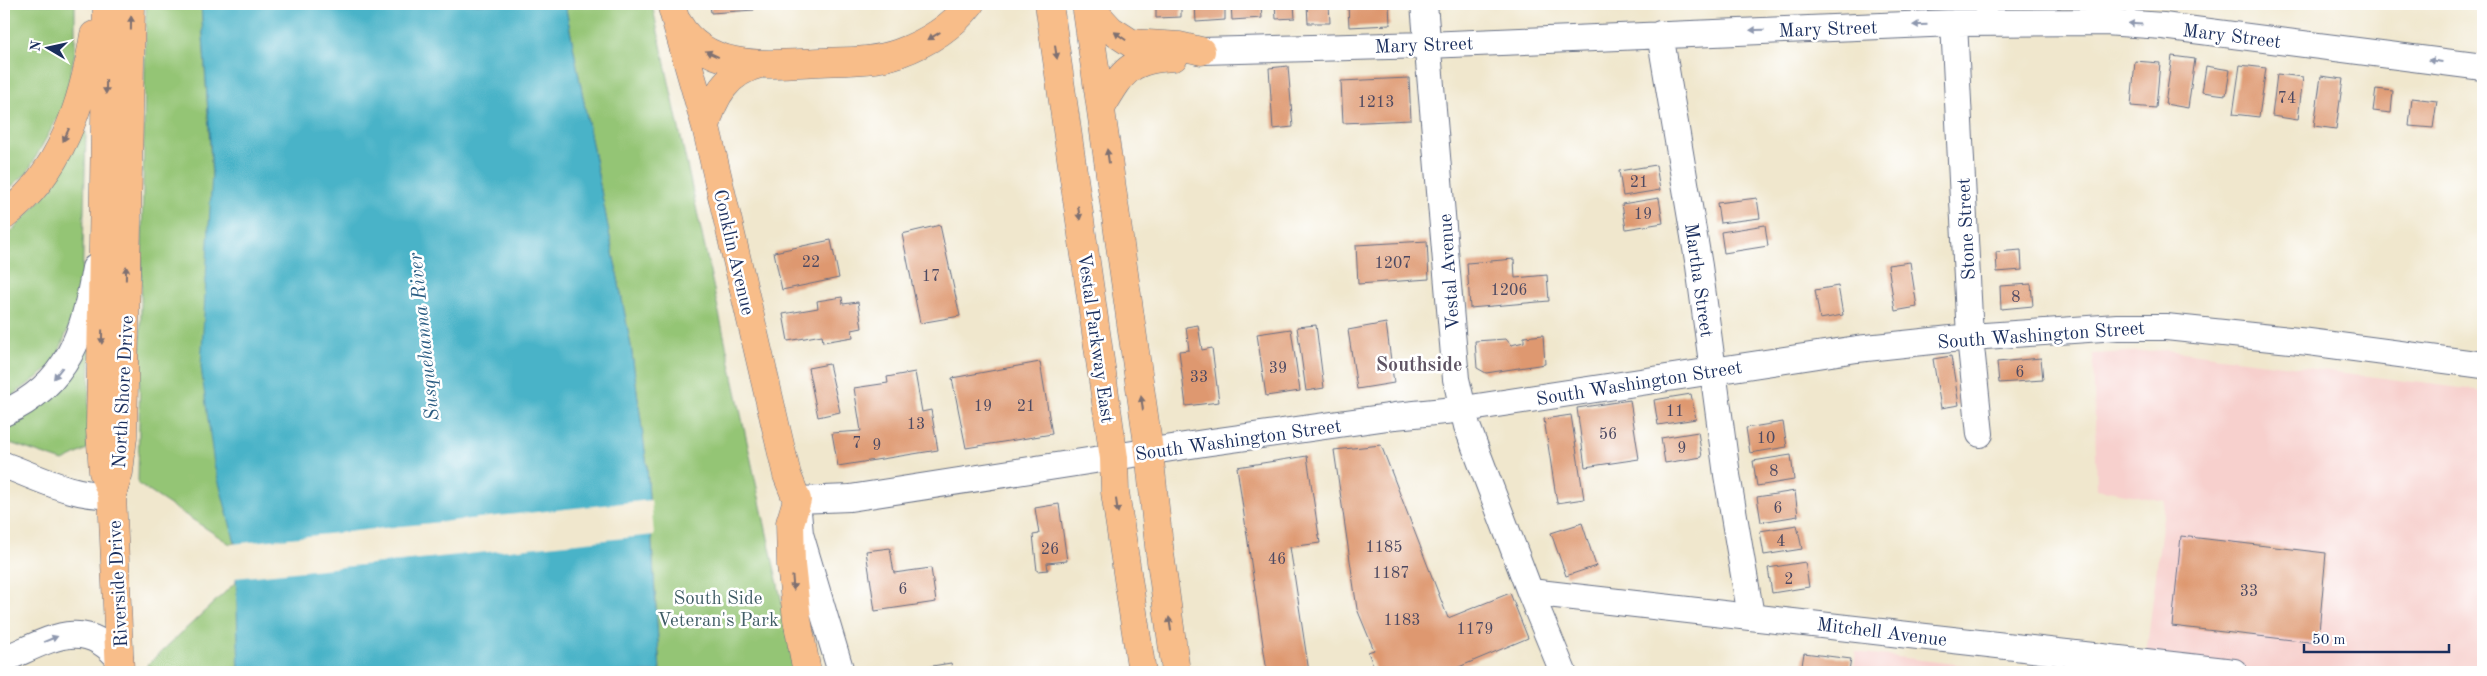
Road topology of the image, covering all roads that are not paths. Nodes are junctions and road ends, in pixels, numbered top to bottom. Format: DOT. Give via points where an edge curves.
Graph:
graph roads {
  1 [pos="98,4"];
  2 [pos="107,4"];
  3 [pos="131,4"];
  4 [pos="970,4"];
  5 [pos="1049,4"];
  6 [pos="1087,4"];
  7 [pos="1424,4"];
  8 [pos="672,7"];
  9 [pos="2162,15"];
  10 [pos="1954,23"];
  11 [pos="1660,34"];
  12 [pos="1427,45"];
  13 [pos="1201,51"];
  14 [pos="760,64"];
  15 [pos="2483,67"];
  16 [pos="1101,108"];
  17 [pos="706,127"];
  18 [pos="105,193"];
  19 [pos="4,216"];
  20 [pos="1970,337"];
  21 [pos="2483,365"];
  22 [pos="1713,371"];
  23 [pos="1464,409"];
  24 [pos="4,413"];
  25 [pos="1980,434"];
  26 [pos="1149,451"];
  27 [pos="1114,458"];
  28 [pos="4,465"];
  29 [pos="112,495"];
  30 [pos="797,500"];
  31 [pos="1530,592"];
  32 [pos="1750,616"];
  33 [pos="7,658"];
  34 [pos="120,666"];
  35 [pos="807,672"];
  36 [pos="841,672"];
  37 [pos="1142,672"];
  38 [pos="1176,672"];
  39 [pos="1563,672"];
  40 [pos="2234,672"];
  1 -- 19 [label="main road, one-way" via="85,80 67,133 50,166 35,186"];
  2 -- 18 [label="main road, North Shore Drive, one-way"];
  29 -- 3 [label="main road, North Shore Drive, one-way" via="120,472 123,437"];
  4 -- 14 [label="main road, one-way" via="939,33 889,56 857,61"];
  5 -- 27 [label="main road, Vestal Parkway East, one-way"];
  13 -- 6 [label="main road, one-way" via="1180,46 1131,43 1111,30"];
  6 -- 16 [label="main road, Vestal Parkway East"];
  7 -- 12 [label="street, Vestal Avenue"];
  14 -- 8 [label="main road, one-way" via="732,60 703,49 685,34"];
  8 -- 17 [label="main road, Conklin Avenue"];
  9 -- 10 [label="street, Mary Street, one-way" via="2106,22"];
  15 -- 9 [label="street, Mary Street, one-way"];
  10 -- 11 [label="street, Mary Street, one-way"];
  10 -- 20 [label="street, Stone Street"];
  11 -- 12 [label="street, Mary Street"];
  11 -- 22 [label="street, Martha Street"];
  12 -- 13 [label="street, Mary Street"];
  12 -- 23 [label="street, Vestal Avenue" via="1456,379"];
  13 -- 16 [label="main road" via="1140,62 1118,79"];
  14 -- 17 [label="main road" via="744,68 727,82 714,100"];
  26 -- 16 [label="main road, Vestal Parkway East, one-way"];
  17 -- 30 [label="main road, Conklin Avenue" via="787,475"];
  18 -- 24 [label="street, one-way" via="92,281 77,342 67,361 45,388"];
  18 -- 29 [label="main road, North Shore Drive, one-way" via="100,437 103,472"];
  20 -- 21 [label="street, South Washington Street" via="2166,327"];
  20 -- 22 [label="street, South Washington Street" via="1857,349"];
  20 -- 25 [label="street, Stone Street"];
  22 -- 23 [label="street, South Washington Street"];
  22 -- 32 [label="street, Martha Street"];
  23 -- 26 [label="street, South Washington Street"];
  23 -- 31 [label="street, Vestal Avenue" via="1467,426"];
  26 -- 27 [label="street, South Washington Street"];
  38 -- 26 [label="main road, Vestal Parkway East, one-way"];
  27 -- 30 [label="street, South Washington Street" via="850,498"];
  27 -- 37 [label="main road, Vestal Parkway East, one-way" via="1115,492"];
  28 -- 29 [label="street" via="76,492"];
  29 -- 34 [label="main road, Riverside Drive"];
  30 -- 35 [label="main road, one-way" via="790,523 791,565"];
  30 -- 36 [label="street" via="800,534"];
  31 -- 32 [label="street, Mitchell Avenue"];
  31 -- 39 [label="street, Vestal Avenue"];
  32 -- 40 [label="street, Mitchell Avenue"];
  33 -- 34 [label="street, one-way" via="57,636 71,634 100,640"];
}
